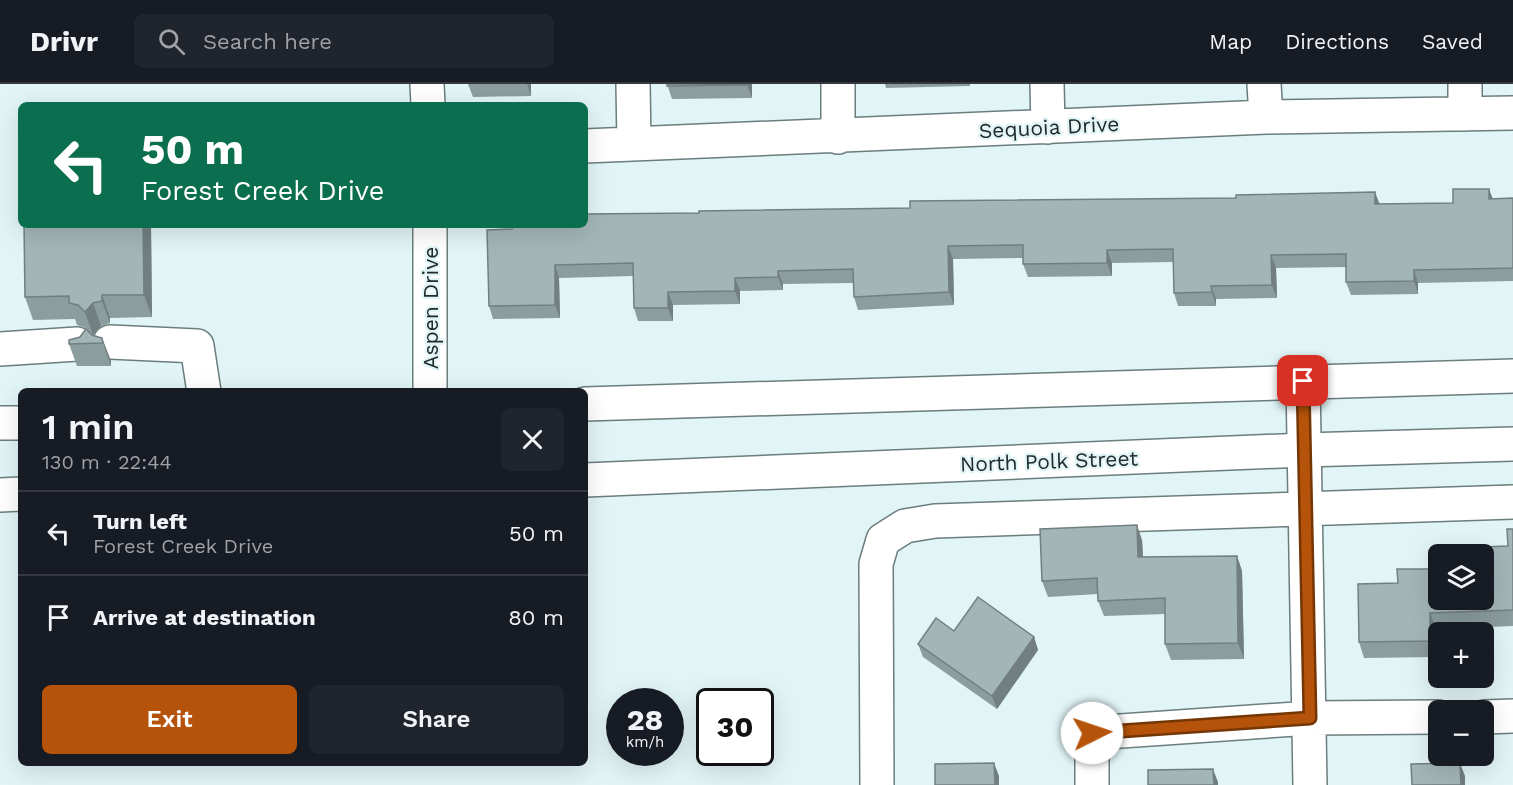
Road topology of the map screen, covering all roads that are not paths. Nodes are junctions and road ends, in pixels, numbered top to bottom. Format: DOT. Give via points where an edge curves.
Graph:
graph roads {
  1 [pos="427,84"];
  2 [pos="633,84"];
  3 [pos="838,84"];
  4 [pos="1047,84"];
  5 [pos="1264,84"];
  6 [pos="1465,99"];
  7 [pos="428,102"];
  8 [pos="1513,113"];
  9 [pos="1266,117"];
  10 [pos="1048,127"];
  11 [pos="838,137"];
  12 [pos="634,144"];
  13 [pos="588,146"];
  14 [pos="430,228"];
  15 [pos="110,342"];
  16 [pos="77,344"];
  17 [pos="0,348"];
  18 [pos="1513,376"];
  19 [pos="1303,381"];
  20 [pos="203,388"];
  21 [pos="430,388"];
  22 [pos="588,404"];
  23 [pos="0,423"];
  24 [pos="18,423"];
  25 [pos="1513,444"];
  26 [pos="1304,450"];
  27 [pos="588,480"];
  28 [pos="18,494"];
  29 [pos="0,495"];
  30 [pos="1513,502"];
  31 [pos="1305,509"];
  32 [pos="1513,716"];
  33 [pos="1428,717"];
  34 [pos="1494,717"];
  35 [pos="1310,718"];
  36 [pos="877,785"];
  37 [pos="1092,785"];
  38 [pos="1310,785"];
  1 -- 7 [label="street"];
  2 -- 12 [label="street"];
  3 -- 11 [label="street"];
  4 -- 10 [label="street"];
  5 -- 9 [label="street"];
  6 -- 8 [label="street, Sequoia Drive"];
  6 -- 9 [label="street, Sequoia Drive"];
  9 -- 10 [label="street, Sequoia Drive"];
  10 -- 11 [label="street, Sequoia Drive"];
  11 -- 12 [label="street, Sequoia Drive"];
  12 -- 13 [label="street, Sequoia Drive"];
  14 -- 21 [label="street, Aspen Drive"];
  15 -- 20 [label="street" via="198,346"];
  16 -- 17 [label="street"];
  18 -- 19 [label="street"];
  19 -- 22 [label="street"];
  19 -- 26 [label="street"];
  23 -- 24 [label="street"];
  25 -- 26 [label="street, North Polk Street"];
  26 -- 27 [label="street, North Polk Street"];
  26 -- 31 [label="street"];
  28 -- 29 [label="street"];
  30 -- 31 [label="street"];
  31 -- 35 [label="street"];
  31 -- 36 [label="street" via="935,521 892,532 883,540 876,564"];
  32 -- 34 [label="street"];
  33 -- 35 [label="street"];
  35 -- 37 [label="street" via="1092,733"];
  35 -- 38 [label="street"];
}
